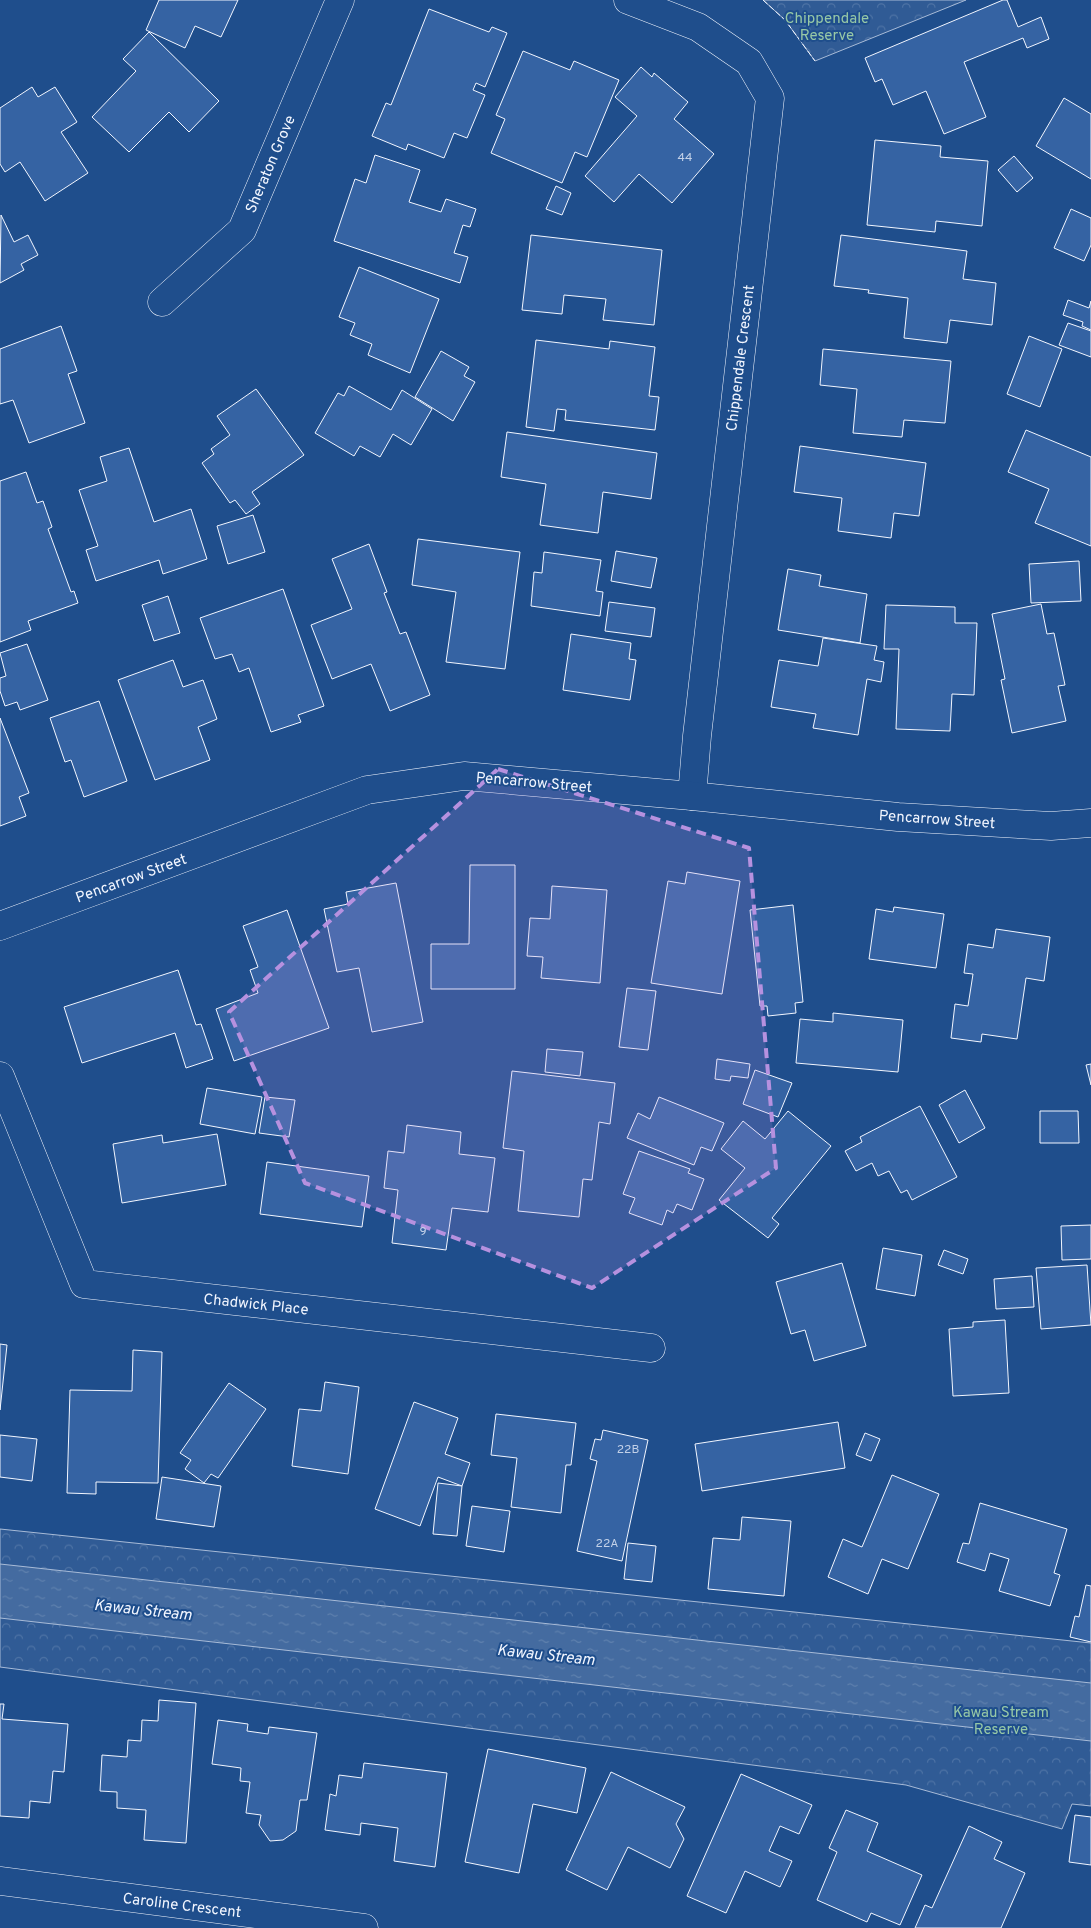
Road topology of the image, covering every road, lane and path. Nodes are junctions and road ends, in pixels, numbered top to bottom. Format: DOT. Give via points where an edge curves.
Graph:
graph roads {
  1 [pos="340,0"];
  2 [pos="628,0"];
  3 [pos="162,302"];
  4 [pos="692,796"];
  5 [pos="1091,823"];
  6 [pos="0,926"];
  7 [pos="0,1076"];
  8 [pos="651,1348"];
  9 [pos="0,1881"];
  10 [pos="364,1928"];
  1 -- 3 [label="street, Sheraton Grove" via="242,230"];
  2 -- 4 [label="street, Chippendale Crescent" via="698,28 749,62 770,98"];
  4 -- 5 [label="street, Pencarrow Street" via="898,817 1051,826"];
  4 -- 6 [label="street, Pencarrow Street" via="464,776 367,790"];
  7 -- 8 [label="street, Chadwick Place" via="84,1284"];
  9 -- 10 [label="street, Caroline Crescent"];
}
